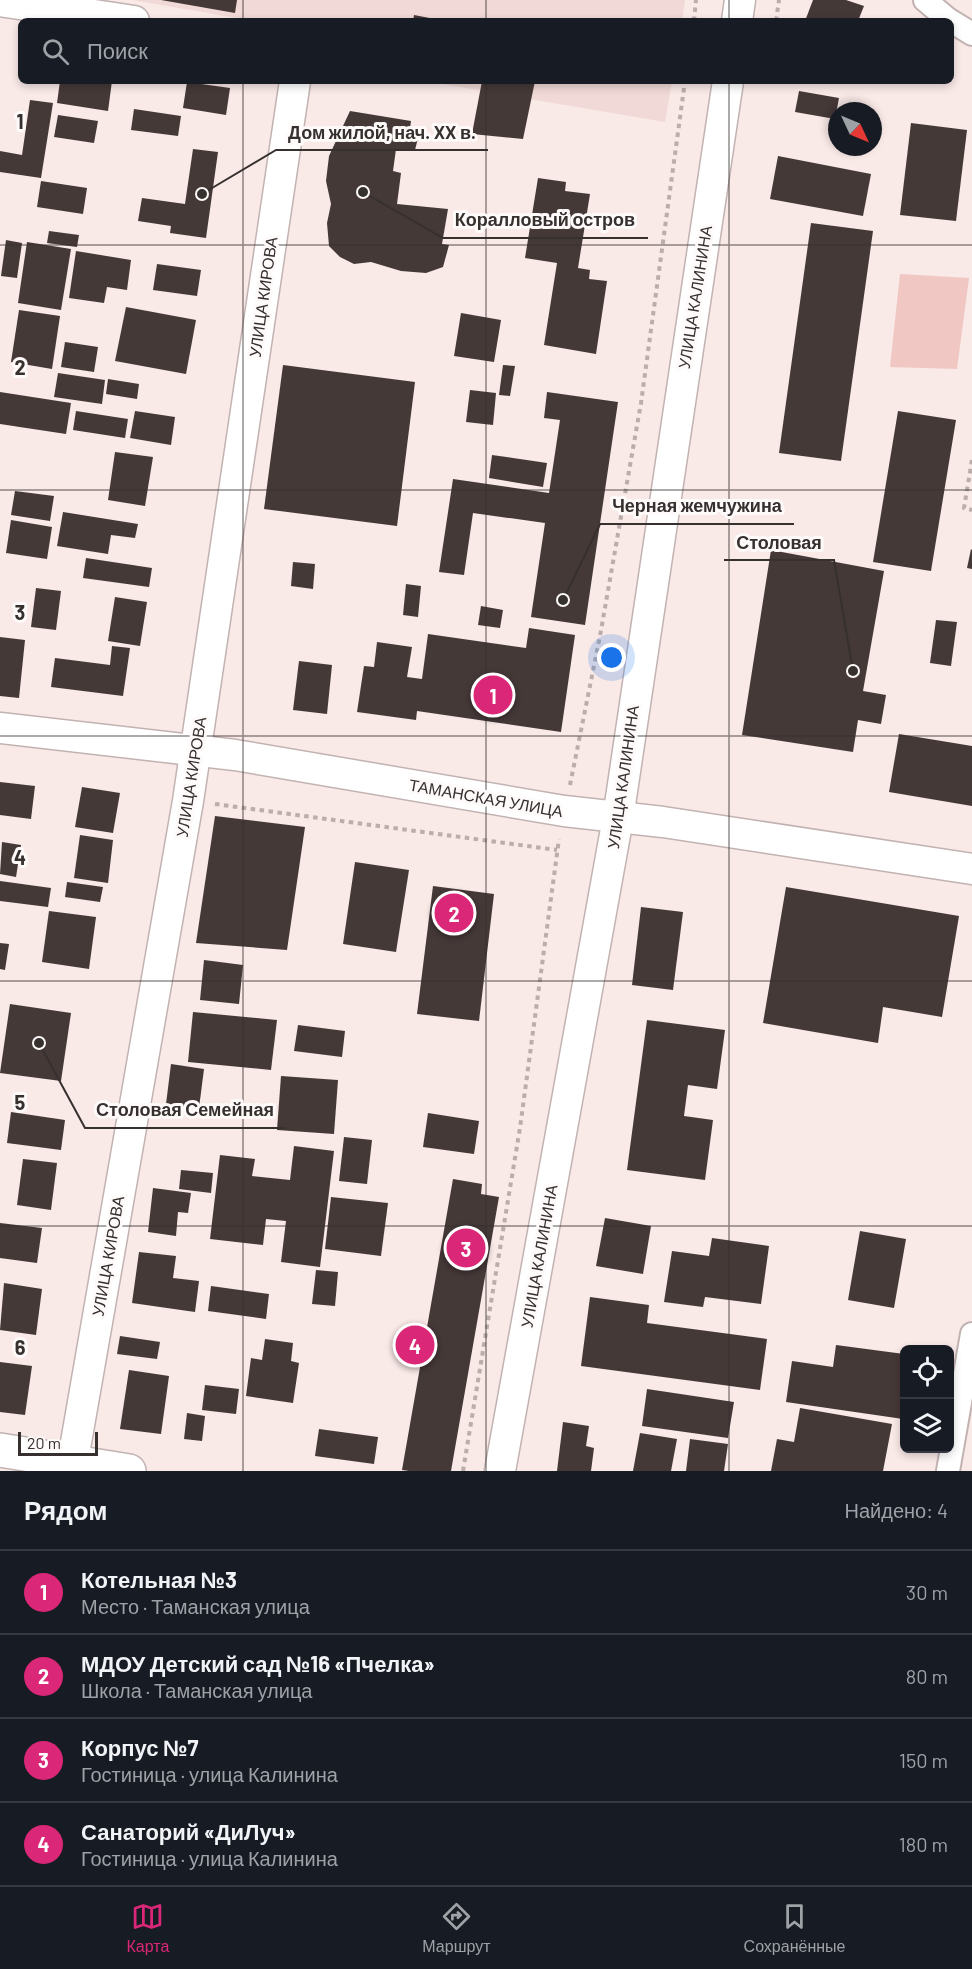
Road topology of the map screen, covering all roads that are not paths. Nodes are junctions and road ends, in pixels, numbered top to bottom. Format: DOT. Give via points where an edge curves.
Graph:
graph roads {
  1 [pos="740,0"];
  2 [pos="925,0"];
  3 [pos="0,1"];
  4 [pos="114,18"];
  5 [pos="737,18"];
  6 [pos="947,18"];
  7 [pos="954,23"];
  8 [pos="972,34"];
  9 [pos="295,84"];
  10 [pos="728,84"];
  11 [pos="0,728"];
  12 [pos="195,752"];
  13 [pos="618,818"];
  14 [pos="972,869"];
  15 [pos="972,1334"];
  16 [pos="0,1450"];
  17 [pos="72,1467"];
  18 [pos="129,1471"];
  19 [pos="500,1471"];
  20 [pos="948,1471"];
  1 -- 5 [label="street"];
  2 -- 6 [label="street"];
  3 -- 4 [label="street"];
  7 -- 8 [label="street"];
  9 -- 12 [label="street, УЛИЦА КИРОВА"];
  10 -- 13 [label="street, УЛИЦА КАЛИНИНА"];
  11 -- 12 [label="street, ТАМАНСКАЯ УЛИЦА"];
  12 -- 13 [label="street, ТАМАНСКАЯ УЛИЦА" via="235,755"];
  12 -- 17 [label="street, УЛИЦА КИРОВА"];
  13 -- 14 [label="street, ТАМАНСКАЯ УЛИЦА"];
  13 -- 19 [label="street, УЛИЦА КАЛИНИНА"];
  15 -- 20 [label="street"];
  16 -- 17 [label="street"];
  17 -- 18 [label="street"];
}
